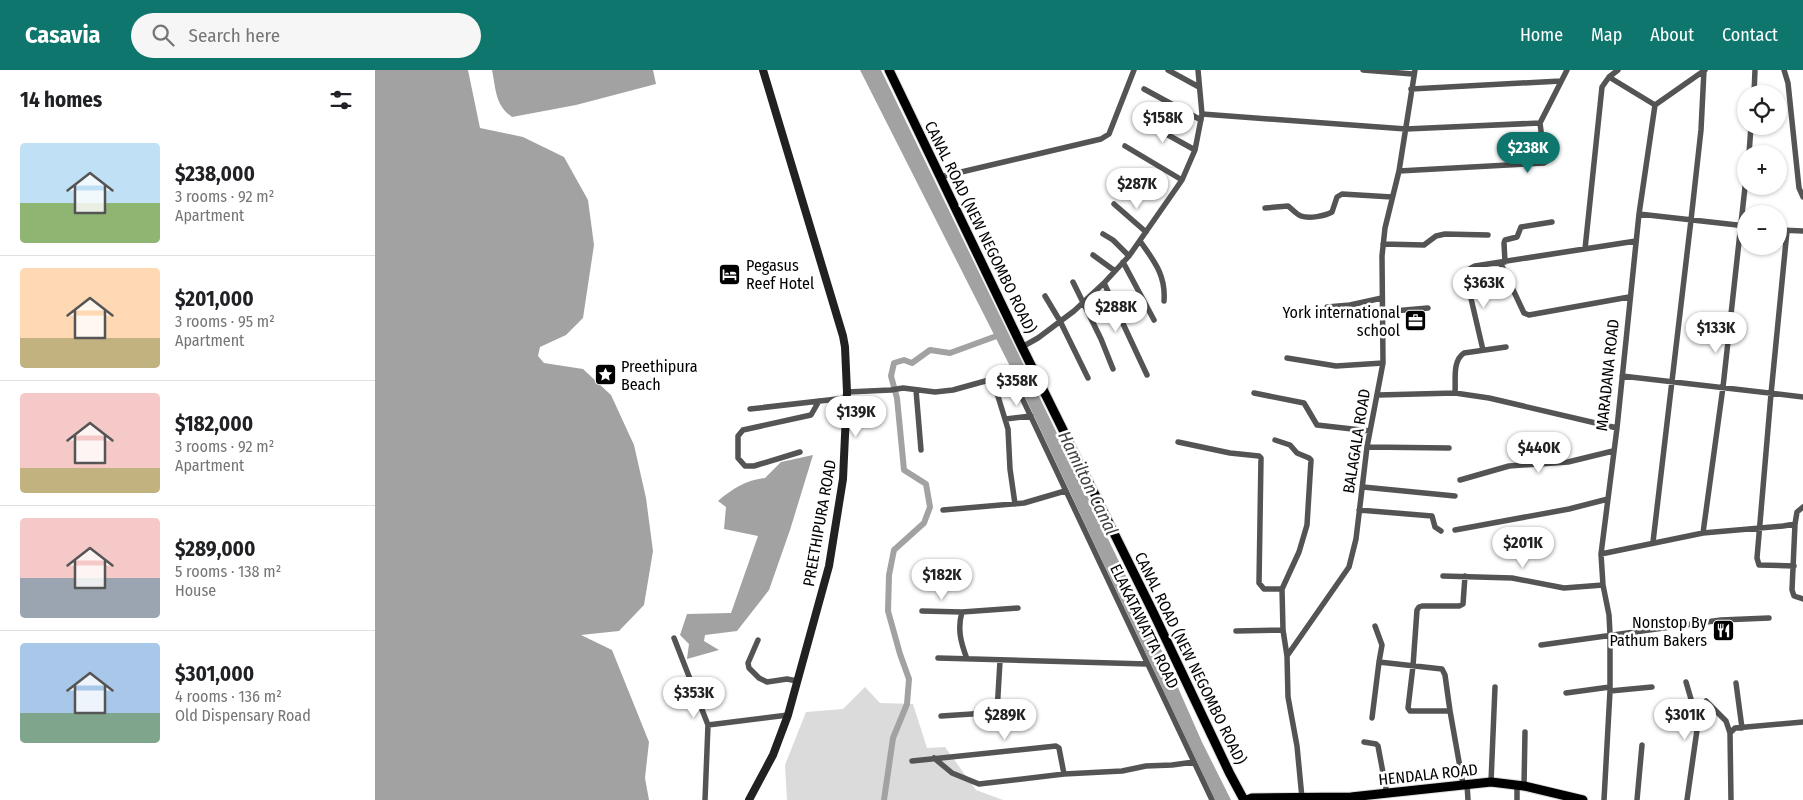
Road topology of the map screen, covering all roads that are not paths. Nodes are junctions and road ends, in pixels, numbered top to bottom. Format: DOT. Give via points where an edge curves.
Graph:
graph roads {
  1 [pos="763,70"];
  2 [pos="889,70"];
  3 [pos="1134,70"];
  4 [pos="1168,70"];
  5 [pos="1198,70"];
  6 [pos="1363,70"];
  7 [pos="1567,70"];
  8 [pos="1617,70"];
  9 [pos="1705,70"];
  10 [pos="1755,70"];
  11 [pos="1784,70"];
  12 [pos="1414,72"];
  13 [pos="1609,77"];
  14 [pos="1561,80"];
  15 [pos="1754,85"];
  16 [pos="1199,86"];
  17 [pos="1144,89"];
  18 [pos="1411,89"];
  19 [pos="1655,105"];
  20 [pos="1202,117"];
  21 [pos="1141,120"];
  22 [pos="1541,123"];
  23 [pos="1406,129"];
  24 [pos="1125,146"];
  25 [pos="1195,150"];
  26 [pos="1399,171"];
  27 [pos="940,177"];
  28 [pos="1182,180"];
  29 [pos="1392,197"];
  30 [pos="1803,197"];
  31 [pos="1114,204"];
  32 [pos="1265,208"];
  33 [pos="1639,214"];
  34 [pos="1691,220"];
  35 [pos="1552,222"];
  36 [pos="1737,225"];
  37 [pos="1787,231"];
  38 [pos="1803,231"];
  39 [pos="1146,232"];
  40 [pos="1103,234"];
  41 [pos="1488,235"];
  42 [pos="1140,241"];
  43 [pos="1636,241"];
  44 [pos="1383,244"];
  45 [pos="1585,249"];
  46 [pos="1740,255"];
  47 [pos="1785,255"];
  48 [pos="1093,256"];
  49 [pos="1129,256"];
  50 [pos="1123,262"];
  51 [pos="1503,262"];
  52 [pos="1115,271"];
  53 [pos="1073,282"];
  54 [pos="1104,282"];
  55 [pos="1045,296"];
  56 [pos="1629,297"];
  57 [pos="1382,298"];
  58 [pos="1164,301"];
  59 [pos="1083,302"];
  60 [pos="1327,306"];
  61 [pos="1428,308"];
  62 [pos="1382,312"];
  63 [pos="1154,320"];
  64 [pos="1060,322"];
  65 [pos="1022,347"];
  66 [pos="1505,347"];
  67 [pos="1483,350"];
  68 [pos="1287,358"];
  69 [pos="1383,363"];
  70 [pos="1113,369"];
  71 [pos="1147,375"];
  72 [pos="1622,376"];
  73 [pos="1088,378"];
  74 [pos="993,380"];
  75 [pos="1672,382"];
  76 [pos="1723,387"];
  77 [pos="916,390"];
  78 [pos="1254,393"];
  79 [pos="1455,393"];
  80 [pos="1771,394"];
  81 [pos="846,395"];
  82 [pos="1378,395"];
  83 [pos="1803,397"];
  84 [pos="819,401"];
  85 [pos="750,408"];
  86 [pos="1031,416"];
  87 [pos="1006,419"];
  88 [pos="1617,428"];
  89 [pos="1370,431"];
  90 [pos="1275,440"];
  91 [pos="1179,442"];
  92 [pos="1367,447"];
  93 [pos="1449,448"];
  94 [pos="921,450"];
  95 [pos="1613,451"];
  96 [pos="800,452"];
  97 [pos="1460,480"];
  98 [pos="1363,487"];
  99 [pos="1065,491"];
  100 [pos="1455,496"];
  101 [pos="1608,499"];
  102 [pos="1015,504"];
  103 [pos="1803,507"];
  104 [pos="943,510"];
  105 [pos="1359,510"];
  106 [pos="1795,524"];
  107 [pos="1758,528"];
  108 [pos="1455,530"];
  109 [pos="1441,531"];
  110 [pos="1703,533"];
  111 [pos="1653,542"];
  112 [pos="1601,554"];
  113 [pos="1794,566"];
  114 [pos="1443,576"];
  115 [pos="1465,576"];
  116 [pos="1603,585"];
  117 [pos="1282,589"];
  118 [pos="1803,599"];
  119 [pos="1018,608"];
  120 [pos="922,610"];
  121 [pos="962,612"];
  122 [pos="1769,618"];
  123 [pos="1375,626"];
  124 [pos="1283,630"];
  125 [pos="1237,631"];
  126 [pos="1611,634"];
  127 [pos="674,638"];
  128 [pos="758,640"];
  129 [pos="1541,645"];
  130 [pos="1287,656"];
  131 [pos="937,658"];
  132 [pos="967,660"];
  133 [pos="1000,661"];
  134 [pos="1379,662"];
  135 [pos="1147,664"];
  136 [pos="1413,666"];
  137 [pos="797,681"];
  138 [pos="1686,682"];
  139 [pos="1736,683"];
  140 [pos="1495,687"];
  141 [pos="1653,687"];
  142 [pos="1611,689"];
  143 [pos="1566,693"];
  144 [pos="1705,701"];
  145 [pos="1450,711"];
  146 [pos="997,712"];
  147 [pos="1018,712"];
  148 [pos="788,715"];
  149 [pos="941,716"];
  150 [pos="1372,718"];
  151 [pos="1803,722"];
  152 [pos="708,725"];
  153 [pos="1742,728"];
  154 [pos="1525,732"];
  155 [pos="1730,732"];
  156 [pos="1364,742"];
  157 [pos="1642,745"];
  158 [pos="934,758"];
  159 [pos="912,761"];
  160 [pos="1194,762"];
  161 [pos="1064,774"];
  162 [pos="1491,782"];
  163 [pos="1465,784"];
  164 [pos="1521,786"];
  165 [pos="1387,794"];
  166 [pos="1302,798"];
  167 [pos="705,800"];
  168 [pos="749,800"];
  169 [pos="1212,800"];
  170 [pos="1246,800"];
  171 [pos="1273,800"];
  172 [pos="1467,800"];
  173 [pos="1517,800"];
  174 [pos="1583,800"];
  175 [pos="1604,800"];
  176 [pos="1637,800"];
  177 [pos="1687,800"];
  178 [pos="1731,800"];
  1 -- 81 [label="street, PREETHIPURA ROAD" via="843,336"];
  2 -- 27 [label="main road, CANAL ROAD (NEW NEGOMBO ROAD)"];
  3 -- 27 [label="street" via="1109,134 1101,139"];
  4 -- 16 [label="street"];
  5 -- 16 [label="street"];
  6 -- 12 [label="street"];
  7 -- 14 [label="street"];
  8 -- 13 [label="street"];
  9 -- 19 [label="street"];
  9 -- 34 [label="street"];
  10 -- 15 [label="street"];
  11 -- 30 [label="street" via="1789,83 1799,188"];
  12 -- 18 [label="street, BALAGALA ROAD"];
  13 -- 19 [label="street"];
  13 -- 45 [label="street" via="1602,87"];
  14 -- 18 [label="street"];
  14 -- 22 [label="street"];
  16 -- 20 [label="street"];
  17 -- 20 [label="street"];
  18 -- 23 [label="street, BALAGALA ROAD"];
  19 -- 33 [label="street, MARADANA ROAD"];
  20 -- 23 [label="street"];
  20 -- 25 [label="street"];
  21 -- 25 [label="street"];
  22 -- 23 [label="street"];
  22 -- 26 [label="street" via="1548,157 1544,163"];
  23 -- 26 [label="street, BALAGALA ROAD"];
  24 -- 28 [label="street"];
  25 -- 28 [label="street"];
  26 -- 29 [label="street, BALAGALA ROAD"];
  27 -- 65 [label="main road, CANAL ROAD (NEW NEGOMBO ROAD)"];
  28 -- 39 [label="street"];
  29 -- 32 [label="street" via="1342,194 1337,197 1332,212 1316,216 1302,217 1288,206"];
  29 -- 44 [label="street, BALAGALA ROAD"];
  31 -- 39 [label="street"];
  33 -- 34 [label="street"];
  33 -- 43 [label="street, MARADANA ROAD"];
  34 -- 36 [label="street"];
  34 -- 75 [label="street"];
  35 -- 51 [label="street" via="1521,226 1517,237 1505,240"];
  37 -- 38 [label="street"];
  39 -- 42 [label="street"];
  40 -- 49 [label="street"];
  41 -- 44 [label="street" via="1445,234 1424,245"];
  42 -- 49 [label="street"];
  42 -- 58 [label="street" via="1156,264 1165,288"];
  43 -- 45 [label="street"];
  43 -- 56 [label="street, MARADANA ROAD"];
  44 -- 57 [label="street, BALAGALA ROAD"];
  45 -- 51 [label="street"];
  46 -- 76 [label="street"];
  47 -- 80 [label="street"];
  48 -- 52 [label="street"];
  49 -- 50 [label="street"];
  50 -- 52 [label="street"];
  50 -- 63 [label="street"];
  51 -- 56 [label="street" via="1524,313 1529,315"];
  51 -- 67 [label="street" via="1475,266 1466,271"];
  52 -- 54 [label="street"];
  53 -- 59 [label="street"];
  54 -- 59 [label="street"];
  54 -- 71 [label="street"];
  55 -- 64 [label="street"];
  56 -- 72 [label="street, MARADANA ROAD"];
  57 -- 60 [label="street"];
  57 -- 62 [label="street, BALAGALA ROAD"];
  59 -- 64 [label="street"];
  59 -- 70 [label="street"];
  61 -- 62 [label="street"];
  62 -- 69 [label="street, BALAGALA ROAD"];
  64 -- 65 [label="street"];
  64 -- 73 [label="street"];
  65 -- 170 [label="main road, CANAL ROAD (NEW NEGOMBO ROAD)" via="1229,772"];
  66 -- 67 [label="street"];
  67 -- 79 [label="street" via="1458,357"];
  68 -- 69 [label="street" via="1336,366"];
  69 -- 82 [label="street, BALAGALA ROAD"];
  72 -- 75 [label="street"];
  72 -- 88 [label="street, MARADANA ROAD"];
  74 -- 77 [label="street" via="953,390"];
  74 -- 86 [label="street, ELAKATAWATTA ROAD" via="1001,384 1015,383"];
  74 -- 87 [label="street"];
  75 -- 76 [label="street"];
  75 -- 111 [label="street"];
  76 -- 80 [label="street"];
  76 -- 110 [label="street"];
  77 -- 81 [label="street" via="903,388"];
  77 -- 94 [label="street"];
  78 -- 89 [label="street" via="1304,403 1317,425"];
  79 -- 82 [label="street"];
  79 -- 88 [label="street"];
  80 -- 83 [label="street"];
  80 -- 107 [label="street"];
  81 -- 84 [label="street"];
  81 -- 137 [label="street, PREETHIPURA ROAD" via="843,479 829,566"];
  82 -- 89 [label="street, BALAGALA ROAD"];
  84 -- 85 [label="street"];
  84 -- 96 [label="street" via="811,414 743,430 738,436 738,458 745,466"];
  86 -- 87 [label="street"];
  86 -- 99 [label="street, ELAKATAWATTA ROAD"];
  87 -- 102 [label="street"];
  88 -- 95 [label="street, MARADANA ROAD"];
  89 -- 92 [label="street, BALAGALA ROAD"];
  90 -- 117 [label="street" via="1290,445 1311,460 1307,525"];
  91 -- 117 [label="street" via="1261,458 1259,583 1264,589"];
  92 -- 93 [label="street"];
  92 -- 98 [label="street, BALAGALA ROAD"];
  95 -- 97 [label="street" via="1568,462 1509,466"];
  95 -- 101 [label="street, MARADANA ROAD"];
  98 -- 100 [label="street"];
  98 -- 105 [label="street, BALAGALA ROAD"];
  99 -- 102 [label="street"];
  99 -- 135 [label="street, ELAKATAWATTA ROAD"];
  101 -- 108 [label="street"];
  101 -- 112 [label="street, MARADANA ROAD"];
  102 -- 104 [label="street"];
  103 -- 106 [label="street" via="1797,512"];
  105 -- 109 [label="street" via="1432,516 1435,527"];
  105 -- 130 [label="street, BALAGALA ROAD" via="1349,568"];
  106 -- 107 [label="street"];
  106 -- 113 [label="street"];
  107 -- 110 [label="street"];
  107 -- 113 [label="street" via="1759,565"];
  110 -- 111 [label="street"];
  111 -- 112 [label="street"];
  112 -- 116 [label="street, MARADANA ROAD"];
  113 -- 118 [label="street" via="1792,590 1794,596"];
  114 -- 115 [label="street"];
  115 -- 116 [label="street" via="1512,578 1565,588"];
  115 -- 136 [label="street" via="1463,604 1419,607 1417,610"];
  116 -- 126 [label="street, MARADANA ROAD"];
  117 -- 124 [label="street"];
  119 -- 121 [label="street"];
  120 -- 121 [label="street"];
  121 -- 132 [label="street" via="958,626"];
  122 -- 126 [label="street" via="1721,620"];
  123 -- 134 [label="street" via="1382,645"];
  124 -- 125 [label="street"];
  124 -- 130 [label="street"];
  126 -- 129 [label="street"];
  126 -- 142 [label="street, MARADANA ROAD"];
  127 -- 152 [label="street"];
  128 -- 137 [label="street" via="749,668 767,682"];
  130 -- 166 [label="street" via="1288,697"];
  131 -- 132 [label="street"];
  132 -- 133 [label="street"];
  133 -- 135 [label="street"];
  133 -- 146 [label="street"];
  134 -- 136 [label="street"];
  134 -- 150 [label="street"];
  135 -- 160 [label="street, ELAKATAWATTA ROAD"];
  136 -- 145 [label="street" via="1443,669"];
  136 -- 145 [label="street" via="1408,710"];
  137 -- 148 [label="street, PREETHIPURA ROAD"];
  138 -- 177 [label="street" via="1698,723"];
  139 -- 153 [label="street"];
  140 -- 162 [label="street"];
  141 -- 142 [label="street"];
  142 -- 143 [label="street"];
  142 -- 175 [label="street, MARADANA ROAD"];
  144 -- 155 [label="street" via="1726,721"];
  145 -- 163 [label="street"];
  146 -- 147 [label="street"];
  146 -- 149 [label="street"];
  148 -- 152 [label="street"];
  148 -- 168 [label="street, PREETHIPURA ROAD" via="773,755"];
  151 -- 153 [label="street"];
  152 -- 167 [label="street"];
  153 -- 155 [label="street"];
  154 -- 164 [label="street"];
  155 -- 178 [label="street"];
  156 -- 165 [label="street" via="1378,746"];
  157 -- 176 [label="street"];
  158 -- 159 [label="street"];
  158 -- 161 [label="street" via="952,773 979,784"];
  158 -- 161 [label="street" via="1056,746"];
  160 -- 161 [label="street"];
  160 -- 169 [label="street, ELAKATAWATTA ROAD"];
  162 -- 163 [label="main road, HENDALA ROAD"];
  162 -- 164 [label="main road, HENDALA ROAD"];
  163 -- 165 [label="main road, HENDALA ROAD"];
  163 -- 172 [label="street"];
  164 -- 173 [label="street"];
  164 -- 174 [label="main road, HENDALA ROAD"];
  165 -- 166 [label="main road, HENDALA ROAD"];
  166 -- 171 [label="main road, HENDALA ROAD"];
  170 -- 171 [label="main road, HENDALA ROAD"];
}
